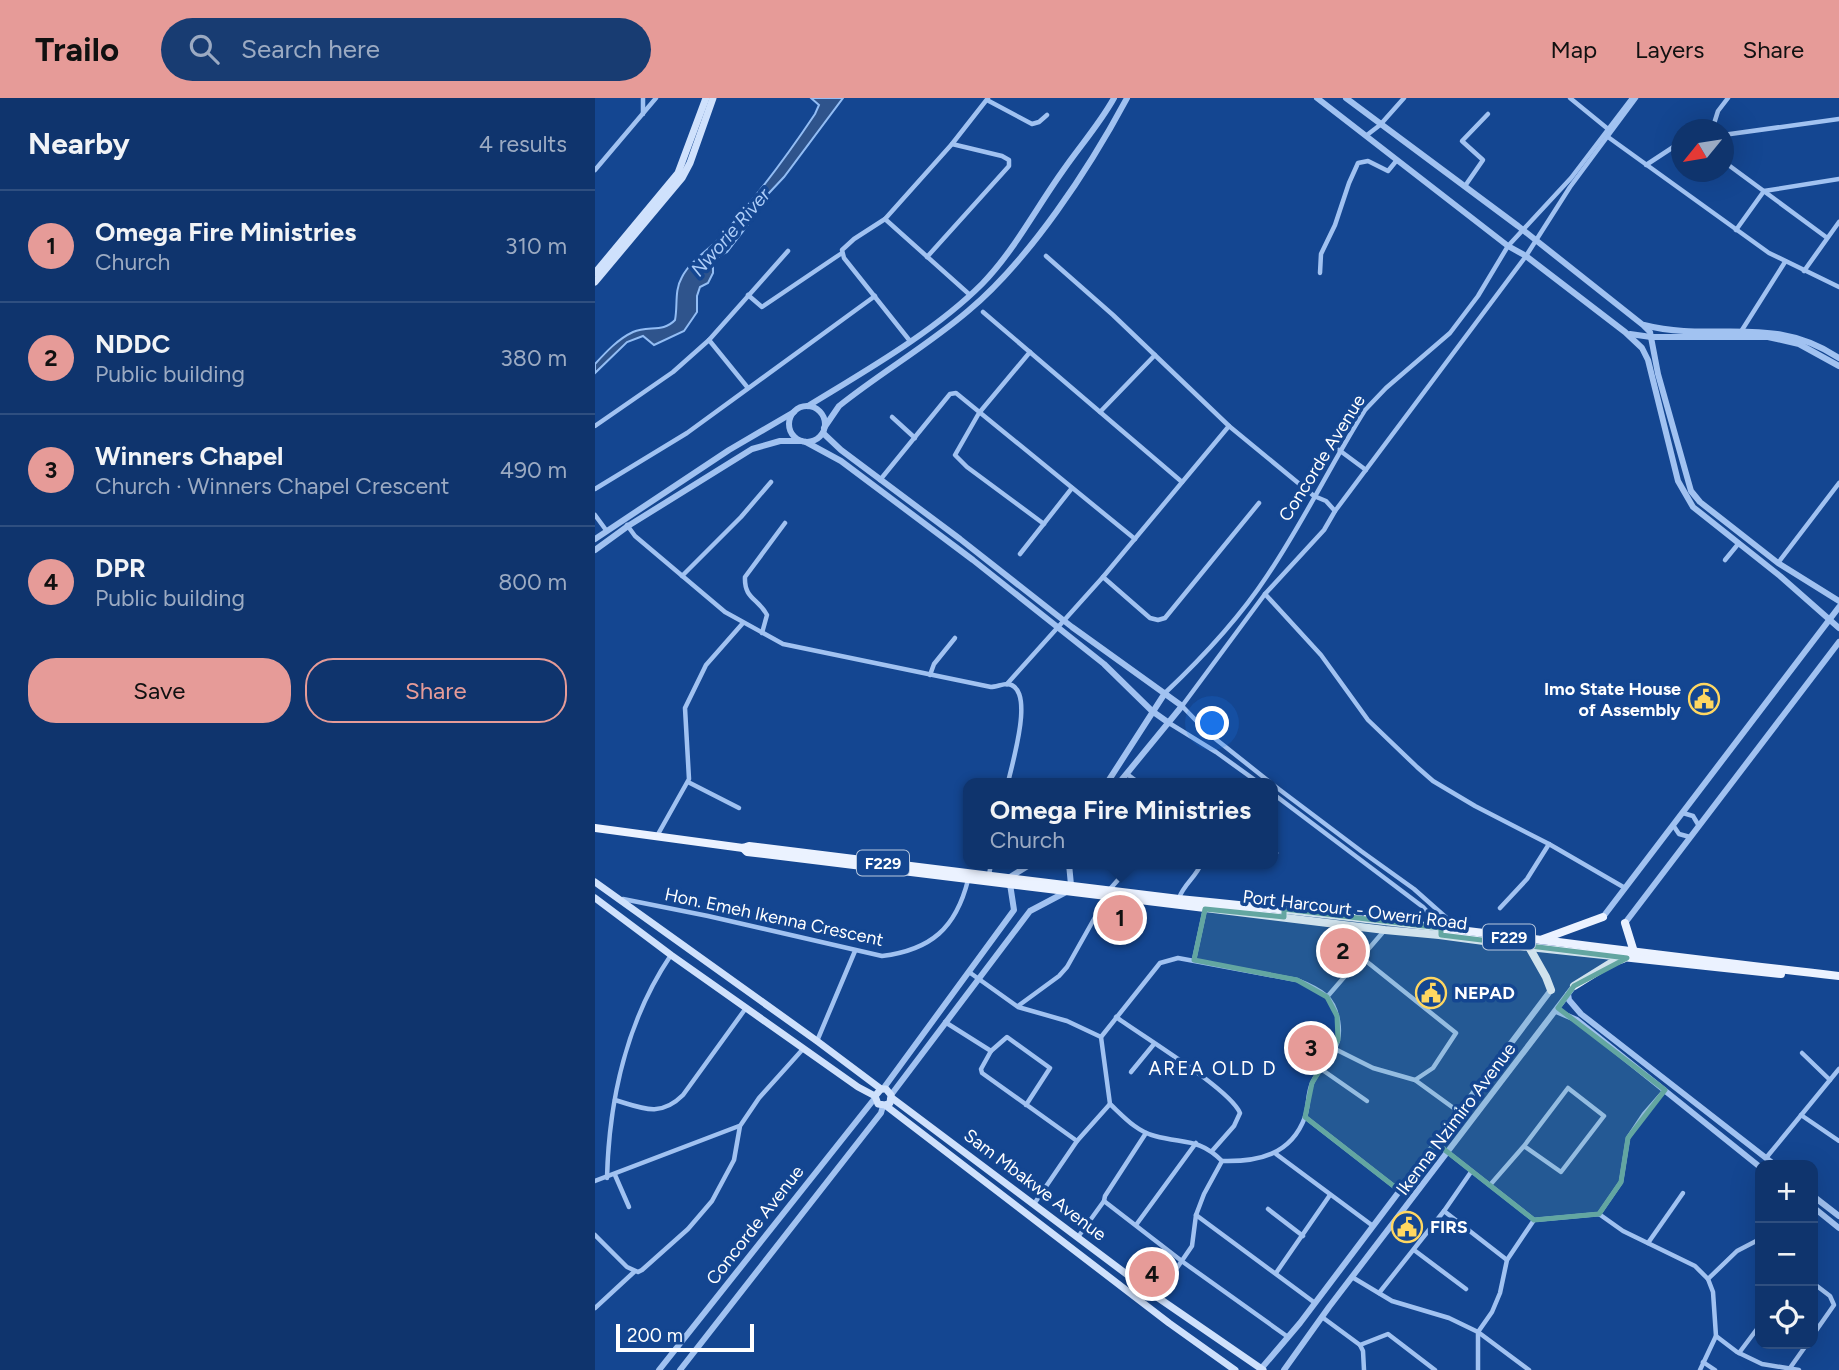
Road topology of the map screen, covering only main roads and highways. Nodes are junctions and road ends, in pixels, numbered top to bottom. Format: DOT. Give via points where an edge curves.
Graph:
graph roads {
  1 [pos="706,98"];
  2 [pos="713,98"];
  3 [pos="595,274"];
  4 [pos="595,282"];
  5 [pos="595,831"];
  6 [pos="641,835"];
  7 [pos="968,876"];
  8 [pos="1010,881"];
  9 [pos="595,882"];
  10 [pos="1109,893"];
  11 [pos="598,900"];
  12 [pos="1284,913"];
  13 [pos="1603,917"];
  14 [pos="1625,923"];
  15 [pos="1441,931"];
  16 [pos="1459,933"];
  17 [pos="1539,941"];
  18 [pos="1529,947"];
  19 [pos="1631,955"];
  20 [pos="1839,976"];
  21 [pos="1839,981"];
  22 [pos="1574,986"];
  23 [pos="1551,990"];
  24 [pos="882,1089"];
  25 [pos="875,1097"];
  26 [pos="892,1097"];
  27 [pos="884,1106"];
  28 [pos="1235,1370"];
  29 [pos="1261,1370"];
  1 -- 3 [label="main road" via="678,173"];
  2 -- 4 [label="main road" via="682,178"];
  5 -- 6 [label="main road"];
  5 -- 6 [label="main road"];
  6 -- 7 [label="main road, Port Harcourt - Owerri Road / F229"];
  7 -- 8 [label="main road, Port Harcourt - Owerri Road / F229"];
  7 -- 8 [label="main road, Port Harcourt - Owerri Road / F229"];
  8 -- 10 [label="main road, Port Harcourt - Owerri Road / F229"];
  9 -- 24 [label="main road"];
  10 -- 12 [label="main road, Port Harcourt - Owerri Road / F229"];
  10 -- 12 [label="main road, Port Harcourt - Owerri Road / F229" via="1205,909"];
  11 -- 25 [label="main road"];
  12 -- 15 [label="main road, Port Harcourt - Owerri Road / F229"];
  12 -- 15 [label="main road, Port Harcourt - Owerri Road / F229" via="1385,930"];
  13 -- 17 [label="main road"];
  14 -- 19 [label="main road"];
  15 -- 16 [label="main road, Port Harcourt - Owerri Road / F229"];
  16 -- 17 [label="main road, Port Harcourt - Owerri Road / F229"];
  16 -- 18 [label="main road, Port Harcourt - Owerri Road / F229"];
  17 -- 19 [label="main road, Port Harcourt - Owerri Road / F229"];
  18 -- 19 [label="main road, Port Harcourt - Owerri Road / F229"];
  18 -- 23 [label="main road"];
  19 -- 20 [label="main road, Port Harcourt - Owerri Road / F229"];
  19 -- 21 [label="main road, Port Harcourt - Owerri Road / F229"];
  19 -- 22 [label="main road"];
  24 -- 25 [label="main road"];
  24 -- 26 [label="main road"];
  25 -- 27 [label="main road"];
  26 -- 27 [label="main road"];
  26 -- 29 [label="main road, Sam Mbakwe Avenue"];
  27 -- 28 [label="main road, Sam Mbakwe Avenue"];
}
